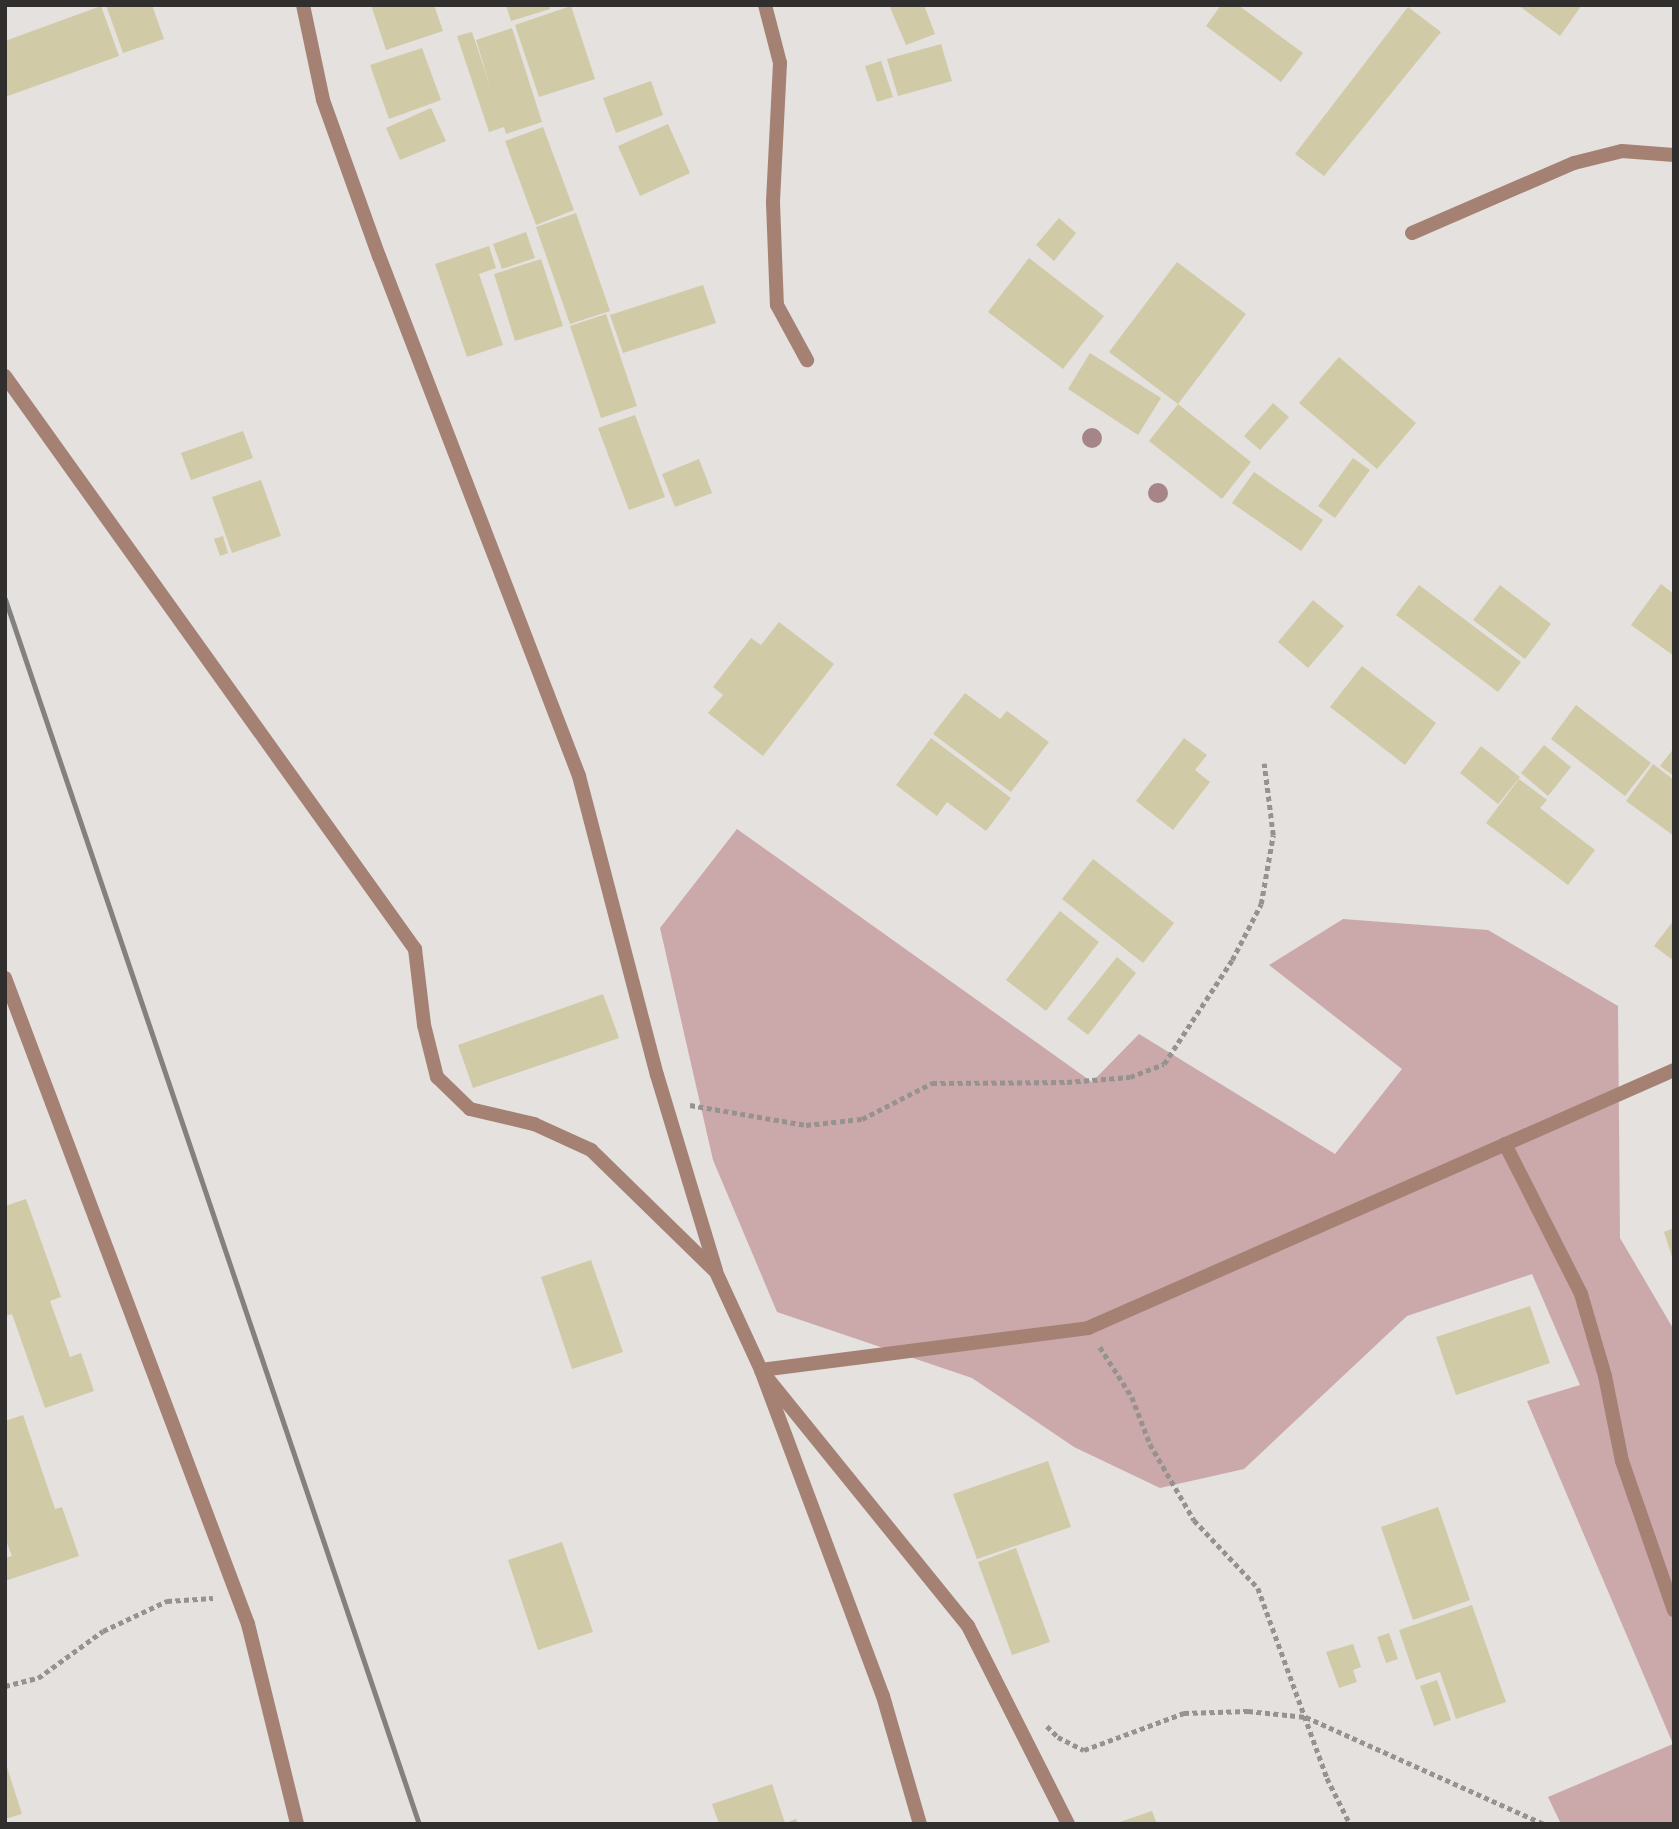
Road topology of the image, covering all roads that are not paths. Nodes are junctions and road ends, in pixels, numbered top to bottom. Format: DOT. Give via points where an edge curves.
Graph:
graph roads {
  1 [pos="303,5"];
  2 [pos="765,5"];
  3 [pos="1674,155"];
  4 [pos="1412,233"];
  5 [pos="807,360"];
  6 [pos="5,376"];
  7 [pos="5,978"];
  8 [pos="1674,1070"];
  9 [pos="1505,1144"];
  10 [pos="716,1272"];
  11 [pos="761,1370"];
  12 [pos="1674,1610"];
  13 [pos="296,1824"];
  14 [pos="920,1824"];
  15 [pos="1068,1824"];
  1 -- 10 [label="street" via="323,100 579,776"];
  2 -- 5 [label="street" via="780,63 773,203 778,305"];
  3 -- 4 [label="street" via="1622,151 1574,163"];
  6 -- 10 [label="street" via="415,949 424,1025 437,1077 470,1110 534,1124 591,1150"];
  7 -- 13 [label="street" via="237,1596"];
  8 -- 9 [label="street"];
  9 -- 11 [label="street" via="1088,1328"];
  9 -- 12 [label="street" via="1581,1294 1605,1376 1622,1461"];
  10 -- 11 [label="street"];
  11 -- 14 [label="street" via="883,1696"];
  11 -- 15 [label="street" via="968,1626"];
}
